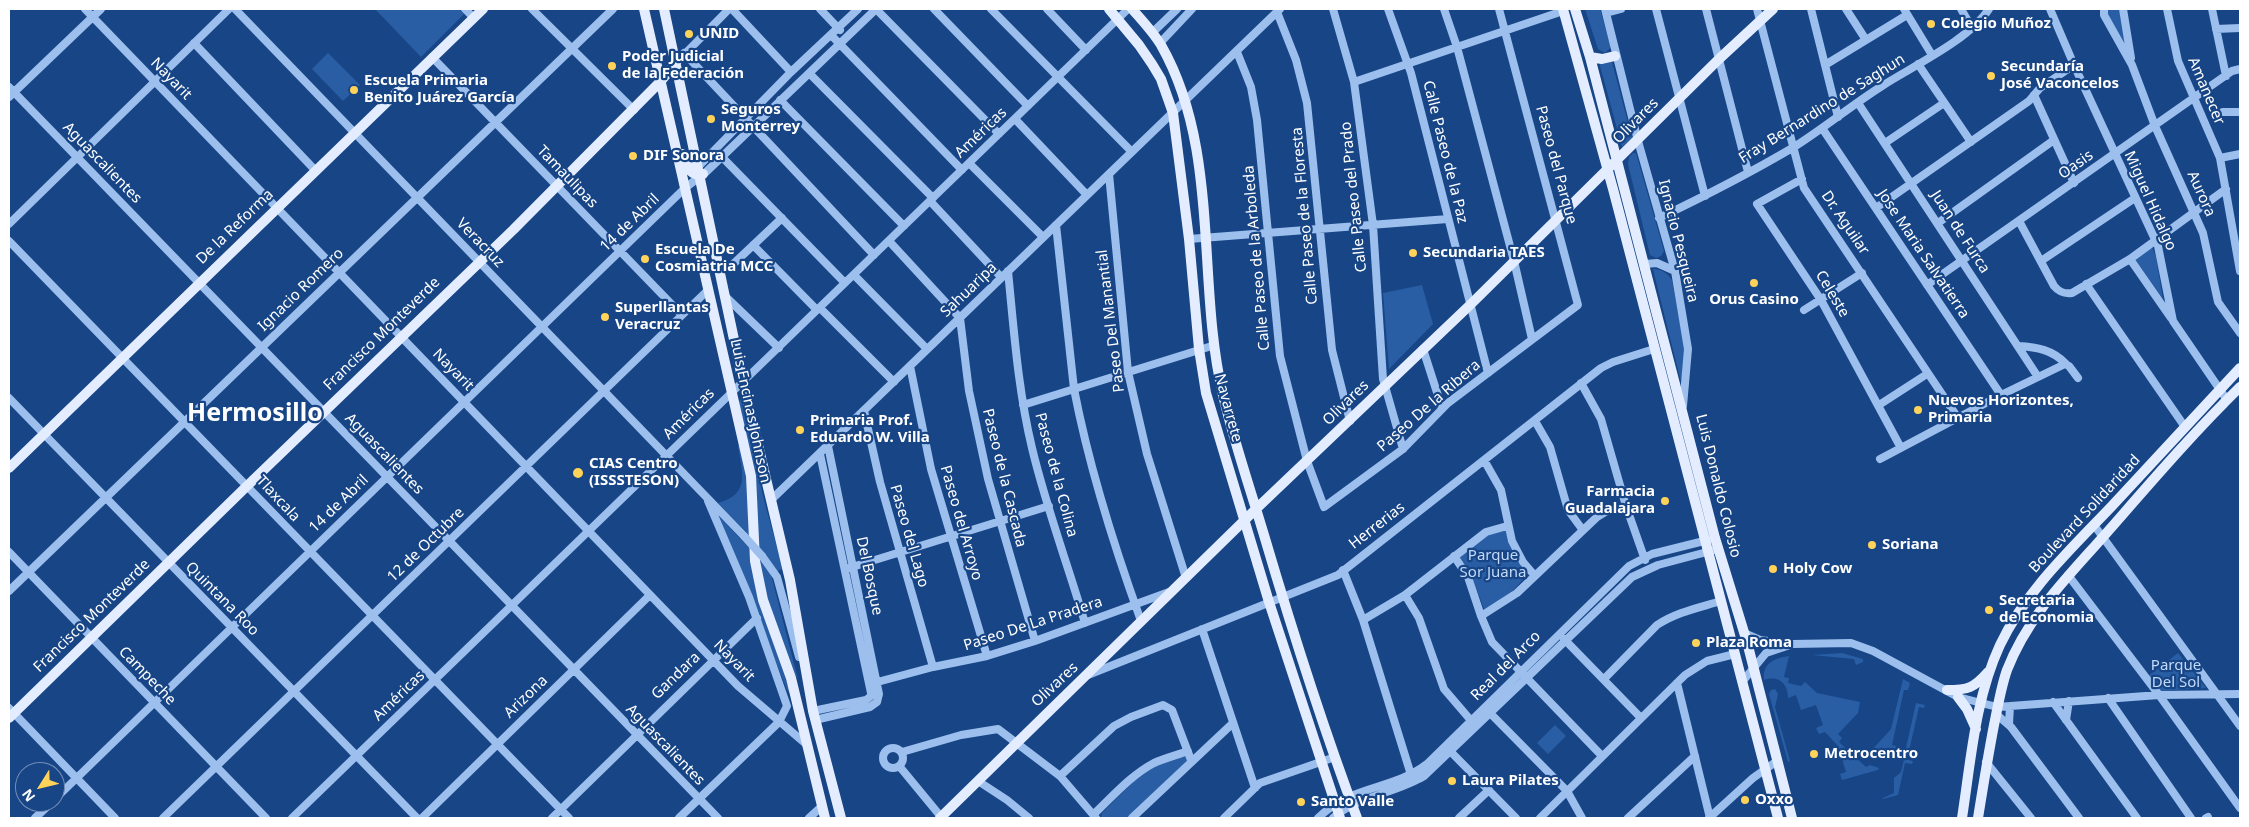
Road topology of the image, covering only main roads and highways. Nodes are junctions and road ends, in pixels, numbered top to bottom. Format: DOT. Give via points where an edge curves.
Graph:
graph roads {
  1 [pos="483,9"];
  2 [pos="644,9"];
  3 [pos="664,9"];
  4 [pos="1109,9"];
  5 [pos="1130,9"];
  6 [pos="1575,9"];
  7 [pos="1773,9"];
  8 [pos="1563,10"];
  9 [pos="1615,56"];
  10 [pos="1590,57"];
  11 [pos="675,64"];
  12 [pos="660,82"];
  13 [pos="673,135"];
  14 [pos="1618,160"];
  15 [pos="1608,170"];
  16 [pos="699,173"];
  17 [pos="1613,189"];
  18 [pos="1625,190"];
  19 [pos="2240,368"];
  20 [pos="2240,387"];
  21 [pos="9,468"];
  22 [pos="1256,508"];
  23 [pos="1244,520"];
  24 [pos="1991,670"];
  25 [pos="1947,690"];
  26 [pos="1958,697"];
  27 [pos="10,713"];
  28 [pos="1976,729"];
  29 [pos="1337,817"];
  30 [pos="825,818"];
  31 [pos="841,818"];
  32 [pos="941,818"];
  33 [pos="1357,818"];
  34 [pos="1778,818"];
  35 [pos="1792,818"];
  36 [pos="1962,818"];
  37 [pos="1978,818"];
  1 -- 21 [label="main road, De la Reforma"];
  2 -- 12 [label="main road, Luis Encinas Johnson"];
  3 -- 11 [label="main road, Luis Encinas Johnson"];
  4 -- 23 [label="main road, Navarrete" via="1152,64 1173,112 1206,393"];
  5 -- 22 [label="main road, Navarrete" via="1160,43 1186,101 1194,132 1222,393"];
  6 -- 10 [label="main road, Luis Donaldo Colosio"];
  7 -- 14 [label="main road, Olivares"];
  8 -- 15 [label="main road, Luis Donaldo Colosio"];
  9 -- 10 [label="main road"];
  10 -- 14 [label="main road, Luis Donaldo Colosio"];
  11 -- 12 [label="main road, Francisco Monteverde"];
  11 -- 16 [label="main road, Luis Encinas Johnson"];
  12 -- 13 [label="main road, Luis Encinas Johnson"];
  12 -- 27 [label="main road, Francisco Monteverde" via="557,187"];
  13 -- 16 [label="main road" via="688,169"];
  13 -- 30 [label="main road, Luis Encinas Johnson" via="753,488 756,561 763,600 791,678"];
  14 -- 15 [label="main road, Olivares"];
  14 -- 18 [label="main road, Luis Donaldo Colosio"];
  15 -- 17 [label="main road, Luis Donaldo Colosio"];
  15 -- 22 [label="main road, Olivares"];
  16 -- 31 [label="main road, Luis Encinas Johnson" via="743,382 790,580 810,697"];
  17 -- 18 [label="main road"];
  17 -- 34 [label="main road, Luis Donaldo Colosio"];
  18 -- 35 [label="main road, Luis Donaldo Colosio"];
  19 -- 24 [label="main road, Boulevard Solidaridad" via="2029,597 2000,645"];
  20 -- 37 [label="main road, Boulevard Solidaridad" via="2068,575 2029,626 2008,669 1986,762"];
  22 -- 23 [label="main road, Olivares"];
  22 -- 33 [label="main road, Navarrete" via="1282,597"];
  23 -- 29 [label="main road, Navarrete"];
  23 -- 32 [label="main road, Olivares"];
  24 -- 25 [label="main road" via="1972,687"];
  24 -- 28 [label="main road, Boulevard Solidaridad" via="1980,703"];
  26 -- 28 [label="main road"];
  28 -- 36 [label="main road, Boulevard Solidaridad"];
}
